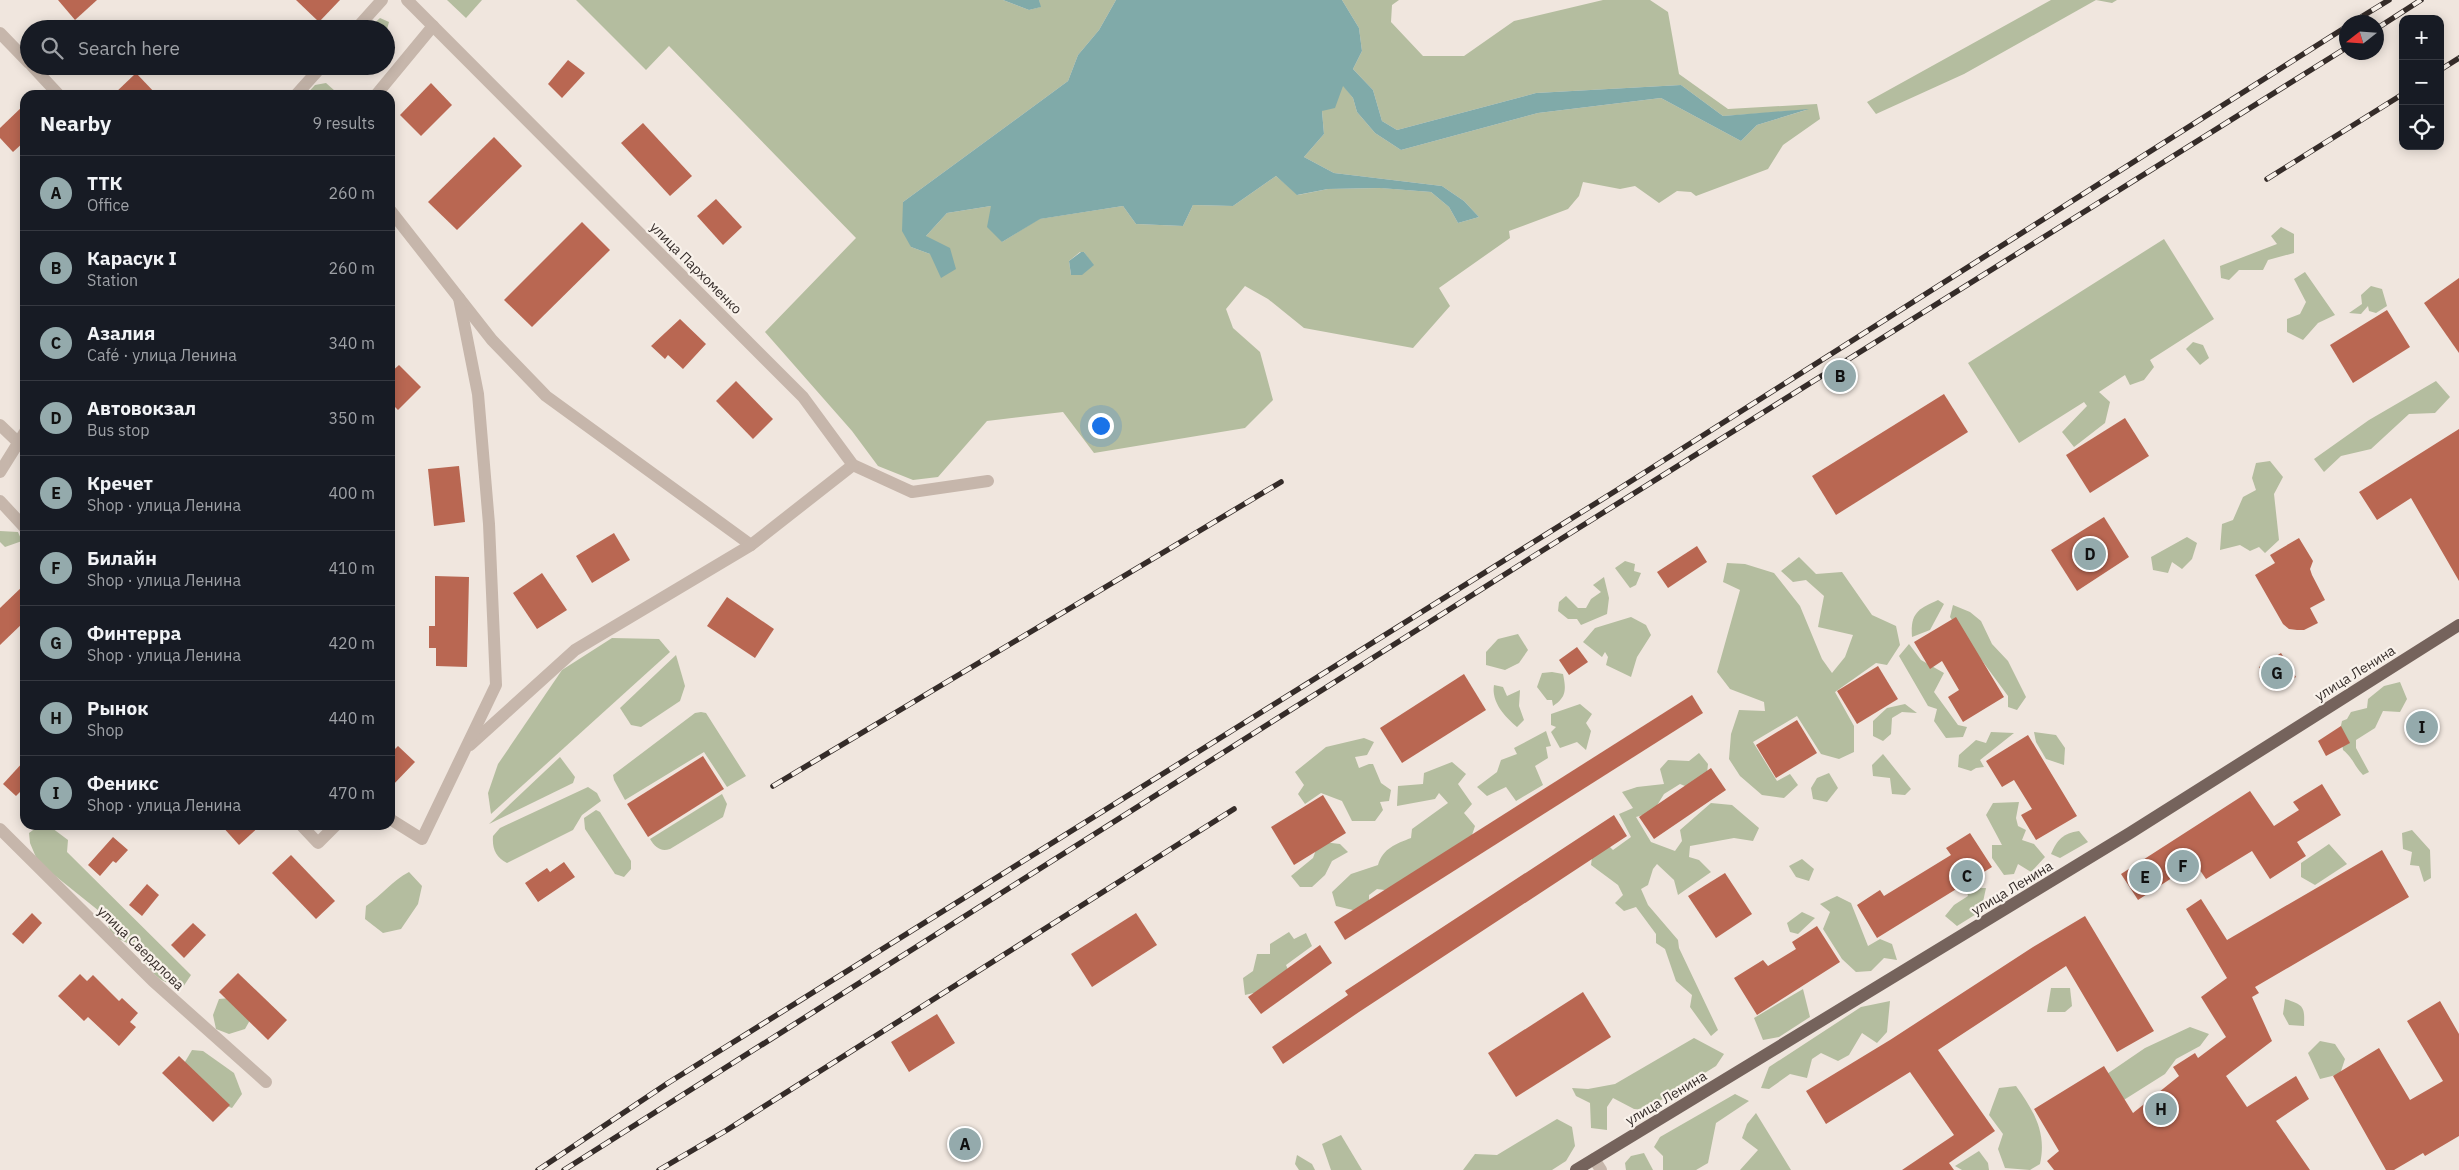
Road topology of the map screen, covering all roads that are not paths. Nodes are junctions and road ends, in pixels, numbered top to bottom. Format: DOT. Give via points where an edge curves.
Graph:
graph roads {
  1 [pos="382,0"];
  2 [pos="407,0"];
  3 [pos="364,20"];
  4 [pos="433,26"];
  5 [pos="0,33"];
  6 [pos="20,54"];
  7 [pos="395,72"];
  8 [pos="40,75"];
  9 [pos="314,75"];
  10 [pos="393,75"];
  11 [pos="54,90"];
  12 [pos="300,90"];
  13 [pos="380,90"];
  14 [pos="395,216"];
  15 [pos="459,298"];
  16 [pos="0,425"];
  17 [pos="20,439"];
  18 [pos="20,445"];
  19 [pos="853,465"];
  20 [pos="0,472"];
  21 [pos="988,481"];
  22 [pos="0,501"];
  23 [pos="20,523"];
  24 [pos="751,545"];
  25 [pos="2459,625"];
  26 [pos="465,750"];
  27 [pos="395,822"];
  28 [pos="0,830"];
  29 [pos="306,830"];
  30 [pos="331,830"];
  31 [pos="266,1082"];
  32 [pos="1597,1165"];
  33 [pos="1576,1170"];
  1 -- 3 [label="street"];
  2 -- 4 [label="street, улица Пархоменко"];
  4 -- 7 [label="street"];
  4 -- 19 [label="street, улица Пархоменко" via="803,397"];
  5 -- 6 [label="street"];
  8 -- 11 [label="street"];
  9 -- 12 [label="street"];
  10 -- 13 [label="street"];
  14 -- 15 [label="street"];
  15 -- 24 [label="street" via="492,340 546,396"];
  15 -- 26 [label="street" via="478,394 489,524 496,685"];
  16 -- 17 [label="street"];
  18 -- 20 [label="street"];
  19 -- 21 [label="street, улица Пархоменко" via="912,492"];
  19 -- 24 [label="street"];
  22 -- 23 [label="street"];
  24 -- 26 [label="street" via="575,650"];
  25 -- 32 [label="main road, улица Ленина"];
  26 -- 27 [label="street" via="422,839"];
  28 -- 31 [label="street, улица Свердлова" via="153,981"];
  29 -- 30 [label="street" via="318,843"];
  32 -- 33 [label="main road, улица Ленина"];
}
